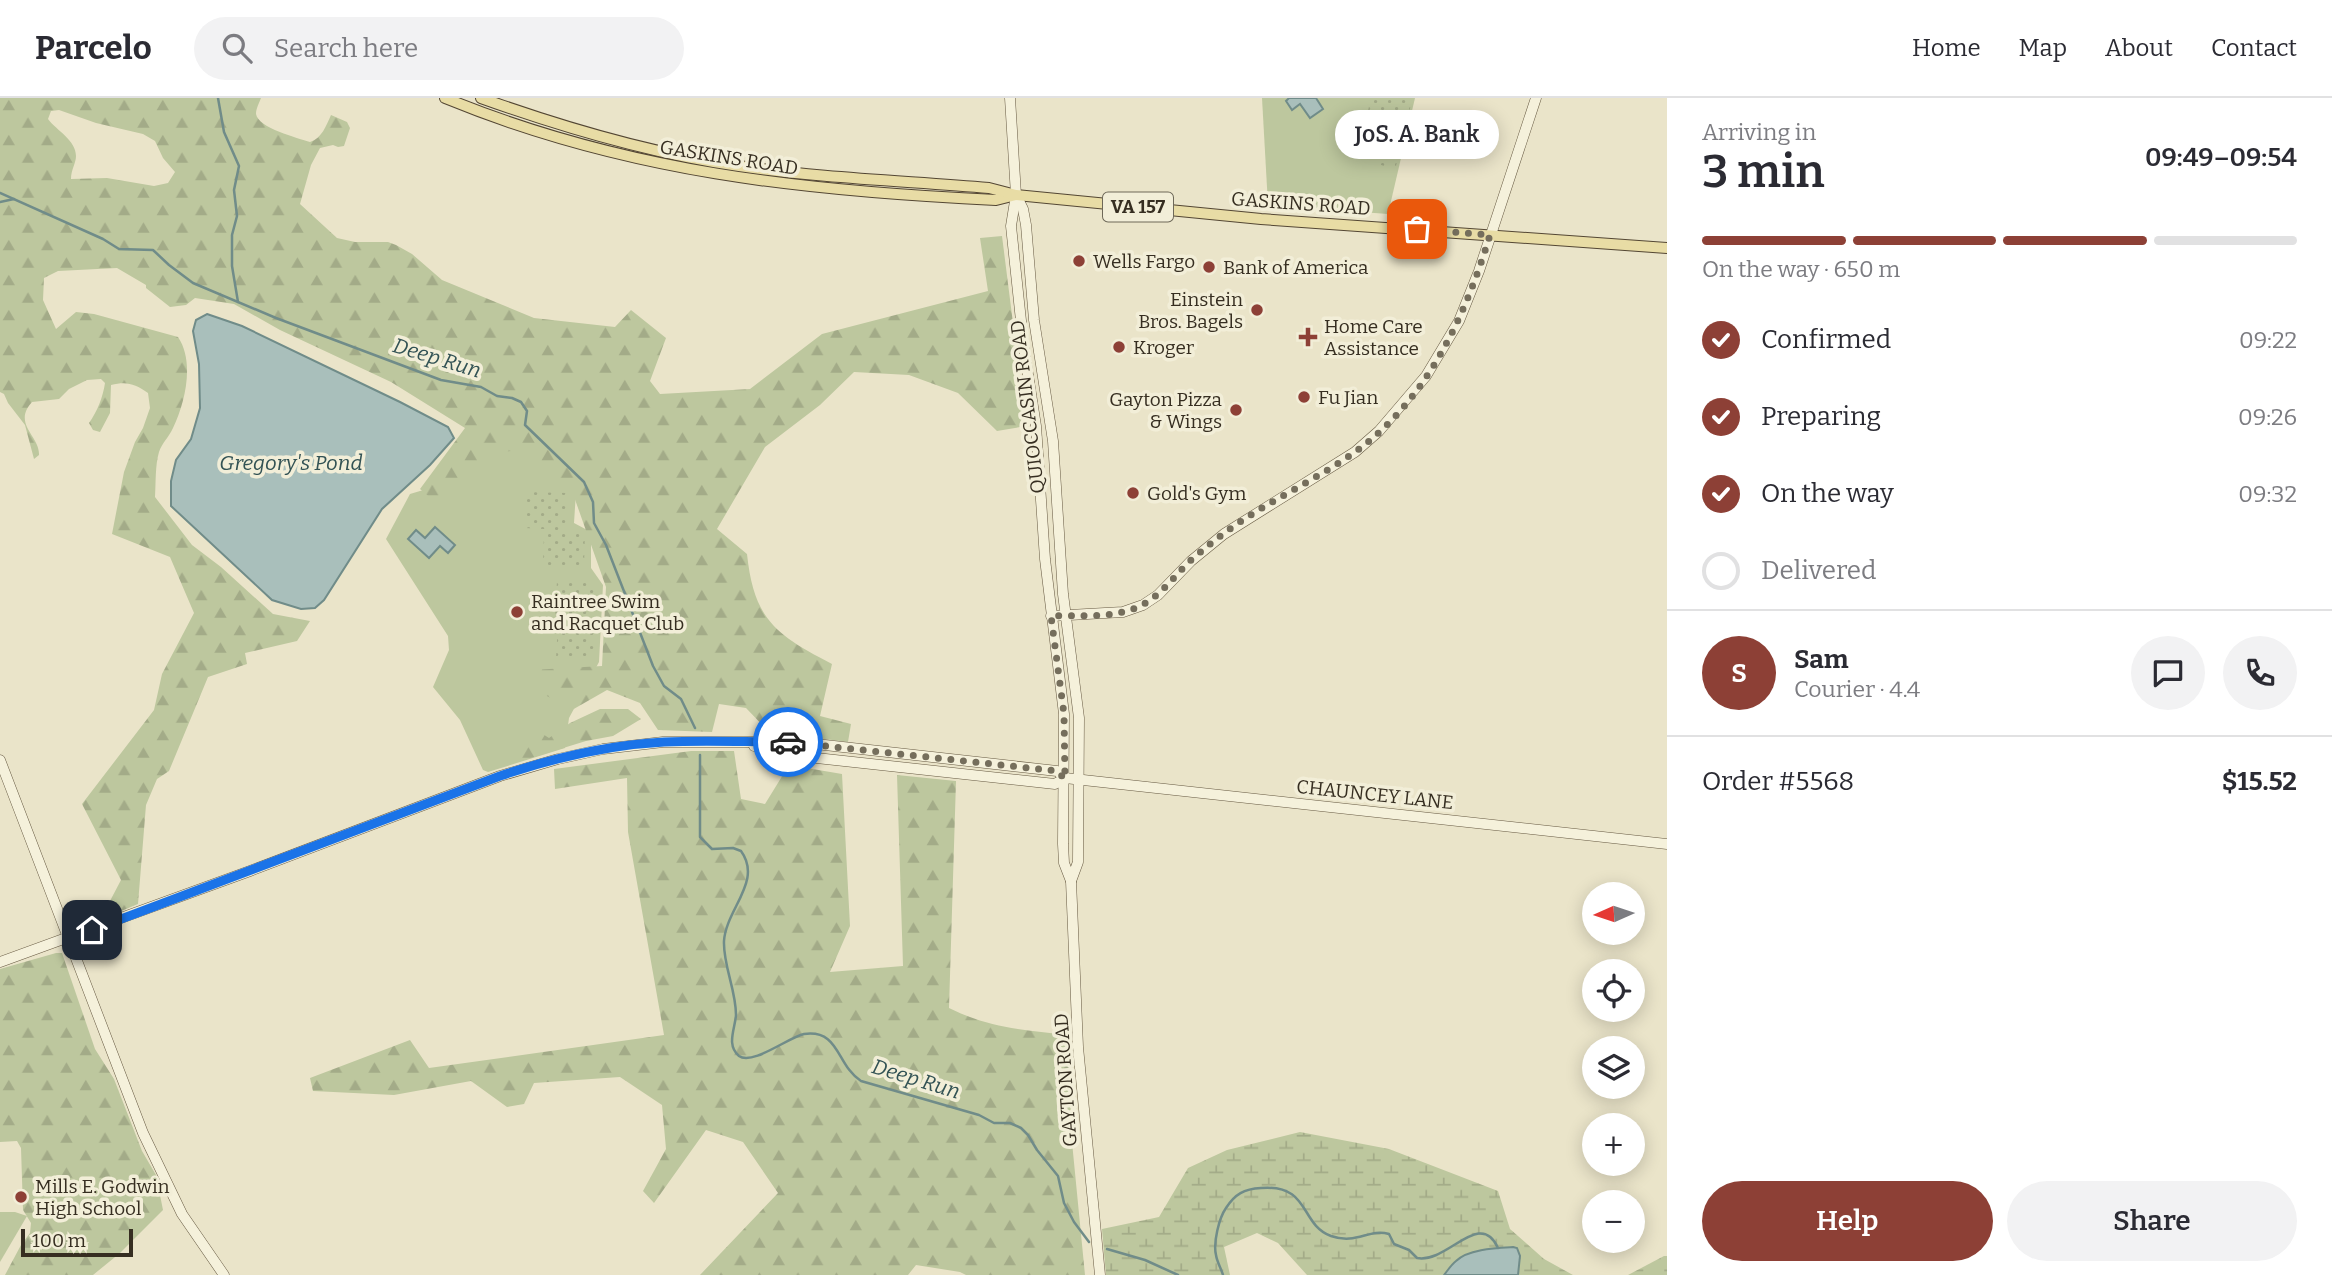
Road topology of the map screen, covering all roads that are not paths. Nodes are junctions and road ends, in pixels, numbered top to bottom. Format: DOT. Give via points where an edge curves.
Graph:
graph roads {
  1 [pos="445,98"];
  2 [pos="481,98"];
  3 [pos="1010,98"];
  4 [pos="1536,98"];
  5 [pos="1016,195"];
  6 [pos="1490,235"];
  7 [pos="1667,248"];
  8 [pos="1066,615"];
  9 [pos="1051,616"];
  10 [pos="0,760"];
  11 [pos="1065,779"];
  12 [pos="1079,780"];
  13 [pos="1667,844"];
  14 [pos="1071,881"];
  15 [pos="68,939"];
  16 [pos="0,962"];
  17 [pos="224,1275"];
  18 [pos="1100,1275"];
  1 -- 5 [label="main road, GASKINS ROAD" via="580,144 728,177 996,200"];
  2 -- 5 [label="main road, GASKINS ROAD" via="585,131 699,159 768,170 989,188"];
  3 -- 5 [label="street, QUIOCCASIN ROAD"];
  4 -- 6 [label="street"];
  5 -- 6 [label="main road, GASKINS ROAD / VA 157"];
  5 -- 8 [label="street, QUIOCCASIN ROAD" via="1026,225 1034,320 1053,441"];
  5 -- 9 [label="street, QUIOCCASIN ROAD" via="1011,226 1036,426"];
  6 -- 7 [label="main road, GASKINS ROAD / VA 157"];
  6 -- 8 [label="street" via="1464,310 1438,359 1369,440 1224,534 1152,600 1123,612"];
  8 -- 9 [label="street"];
  8 -- 12 [label="street, GAYTON ROAD" via="1079,718"];
  9 -- 11 [label="street, GAYTON ROAD" via="1064,714"];
  10 -- 15 [label="street"];
  11 -- 12 [label="street, CHAUNCEY LANE"];
  11 -- 14 [label="street, GAYTON ROAD" via="1064,863"];
  11 -- 15 [label="street, CHAUNCEY LANE" via="1057,771 816,744 673,742 585,752 521,769"];
  12 -- 13 [label="street, CHAUNCEY LANE"];
  12 -- 14 [label="street, GAYTON ROAD" via="1078,862"];
  14 -- 18 [label="street, GAYTON ROAD" via="1078,1047"];
  15 -- 16 [label="street, CHAUNCEY LANE"];
  15 -- 17 [label="street" via="158,1167"];
}
